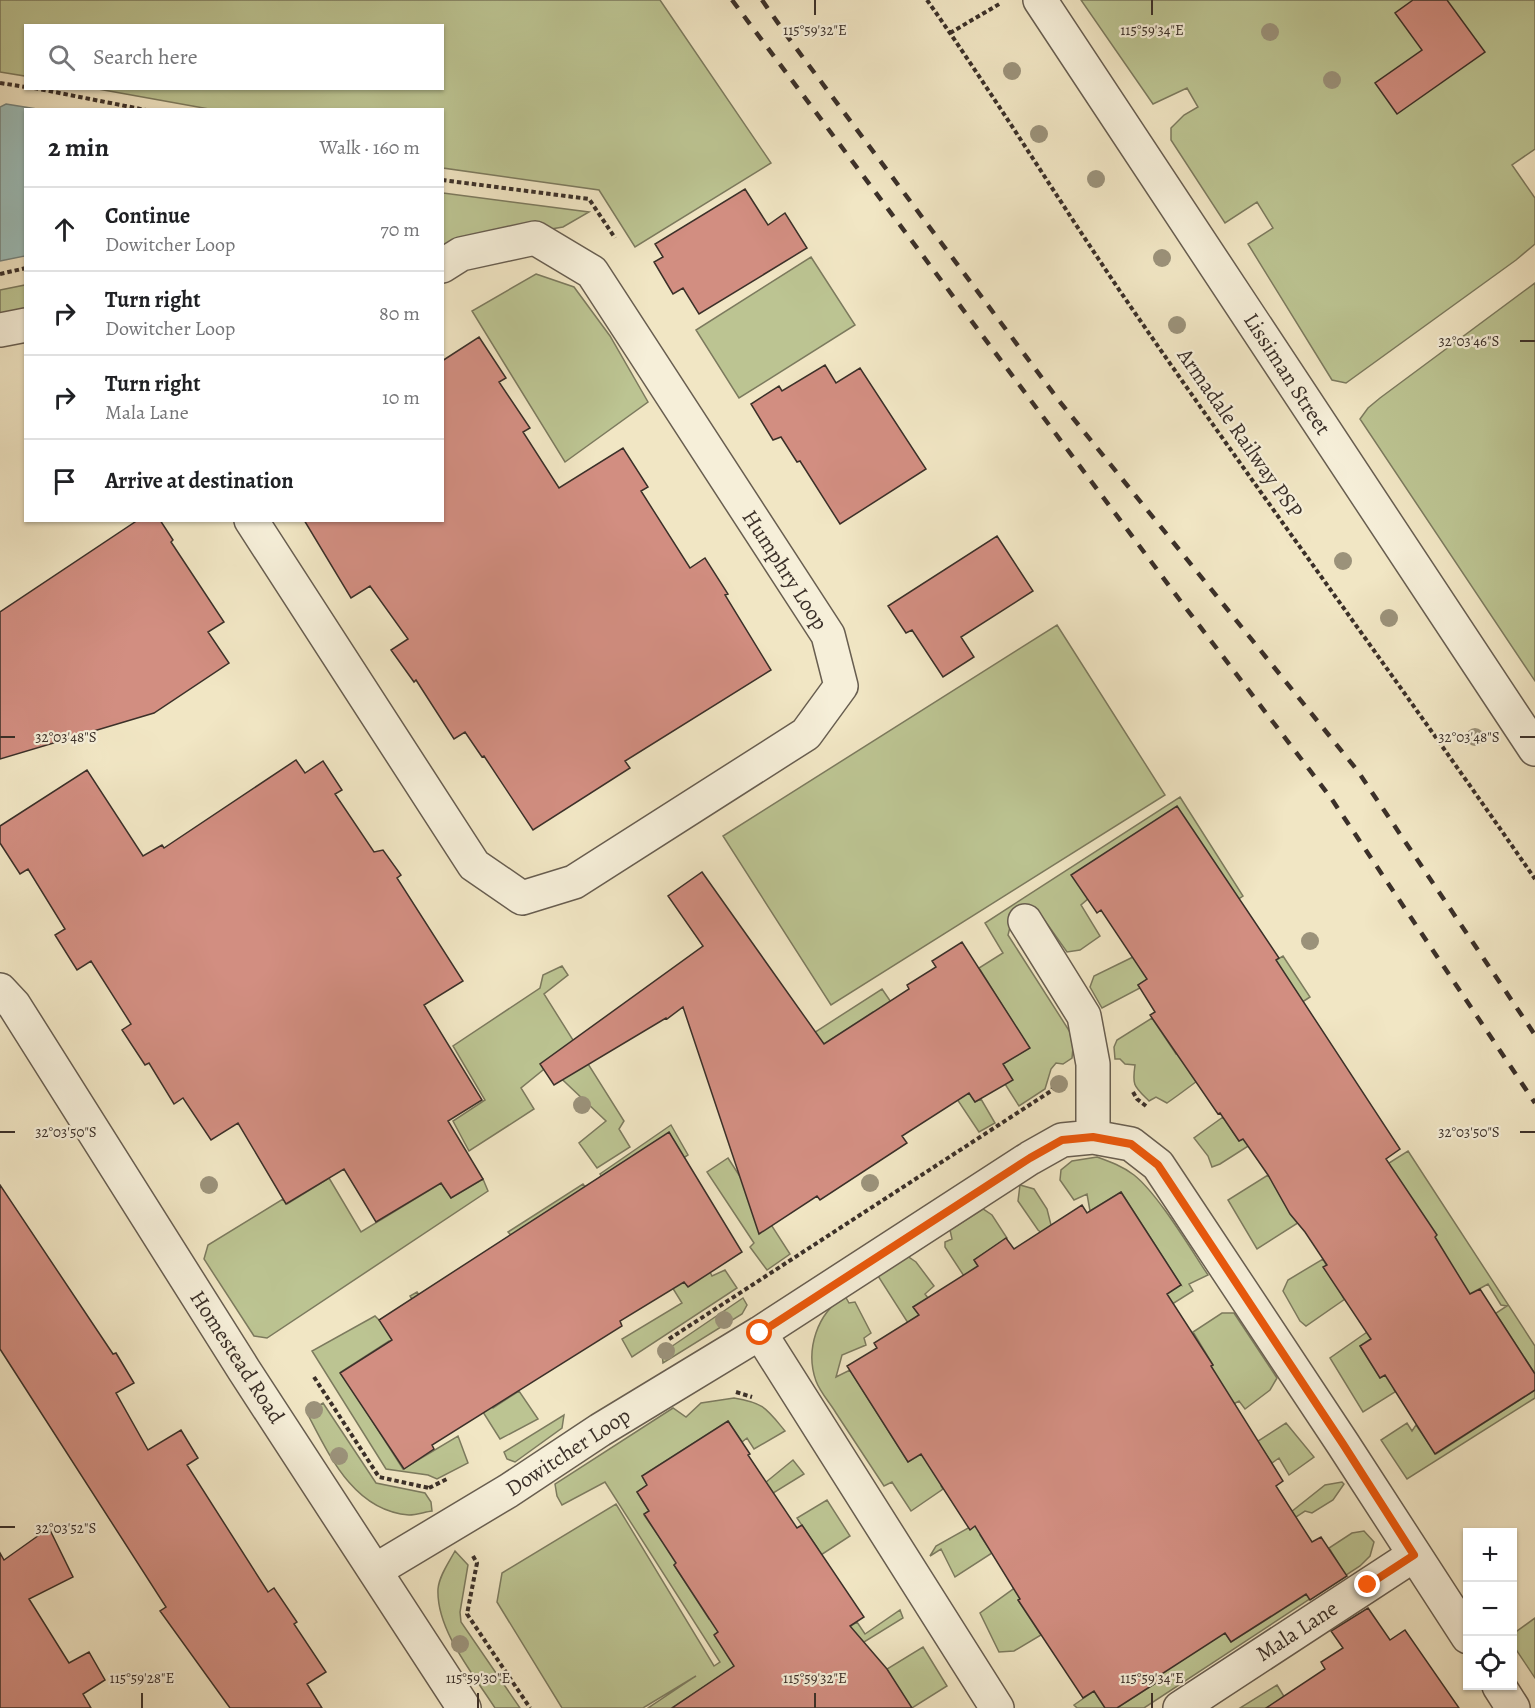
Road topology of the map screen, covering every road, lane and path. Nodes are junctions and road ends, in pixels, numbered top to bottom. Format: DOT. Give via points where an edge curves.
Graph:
graph roads {
  1 [pos="927,0"];
  2 [pos="1007,0"];
  3 [pos="1040,0"];
  4 [pos="950,33"];
  5 [pos="0,83"];
  6 [pos="24,87"];
  7 [pos="44,90"];
  8 [pos="136,108"];
  9 [pos="444,265"];
  10 [pos="24,268"];
  11 [pos="0,274"];
  12 [pos="24,325"];
  13 [pos="0,330"];
  14 [pos="252,522"];
  15 [pos="1535,749"];
  16 [pos="1535,879"];
  17 [pos="1025,921"];
  18 [pos="0,968"];
  19 [pos="7,997"];
  20 [pos="1056,1083"];
  21 [pos="1093,1137"];
  22 [pos="760,1333"];
  23 [pos="660,1345"];
  24 [pos="314,1377"];
  25 [pos="448,1478"];
  26 [pos="429,1488"];
  27 [pos="434,1496"];
  28 [pos="472,1555"];
  29 [pos="1414,1555"];
  30 [pos="376,1570"];
  31 [pos="1466,1636"];
  32 [pos="1501,1690"];
  33 [pos="464,1708"];
  34 [pos="530,1708"];
  35 [pos="997,1708"];
  36 [pos="1180,1708"];
  37 [pos="1513,1708"];
  1 -- 4 [label="path, Armadale Railway PSP"];
  2 -- 4 [label="path"];
  3 -- 15 [label="street, Lissiman Street"];
  4 -- 16 [label="path, Armadale Railway PSP" via="1134,312"];
  5 -- 6 [label="path"];
  7 -- 8 [label="path"];
  9 -- 14 [label="street, Humphry Loop" via="461,254 535,238 592,272 828,635 841,686 806,734 574,882 522,898 474,865"];
  10 -- 11 [label="path"];
  12 -- 13 [label="street"];
  17 -- 21 [label="street" via="1084,1016 1093,1064"];
  18 -- 19 [label="street, Homestead Road"];
  19 -- 30 [label="street, Homestead Road"];
  20 -- 23 [label="path" via="1051,1091 1021,1111"];
  21 -- 22 [label="street, Dowitcher Loop" via="1062,1140 1030,1158"];
  21 -- 29 [label="street, Dowitcher Loop" via="1131,1144 1158,1165"];
  22 -- 30 [label="street, Dowitcher Loop"];
  22 -- 35 [label="street"];
  24 -- 26 [label="path" via="379,1477"];
  25 -- 26 [label="path"];
  26 -- 27 [label="path"];
  28 -- 34 [label="path" via="477,1563 467,1614"];
  29 -- 31 [label="street, Dowitcher Loop"];
  29 -- 36 [label="street, Mala Lane"];
  30 -- 33 [label="street, Homestead Road"];
  32 -- 37 [label="street"];
}
